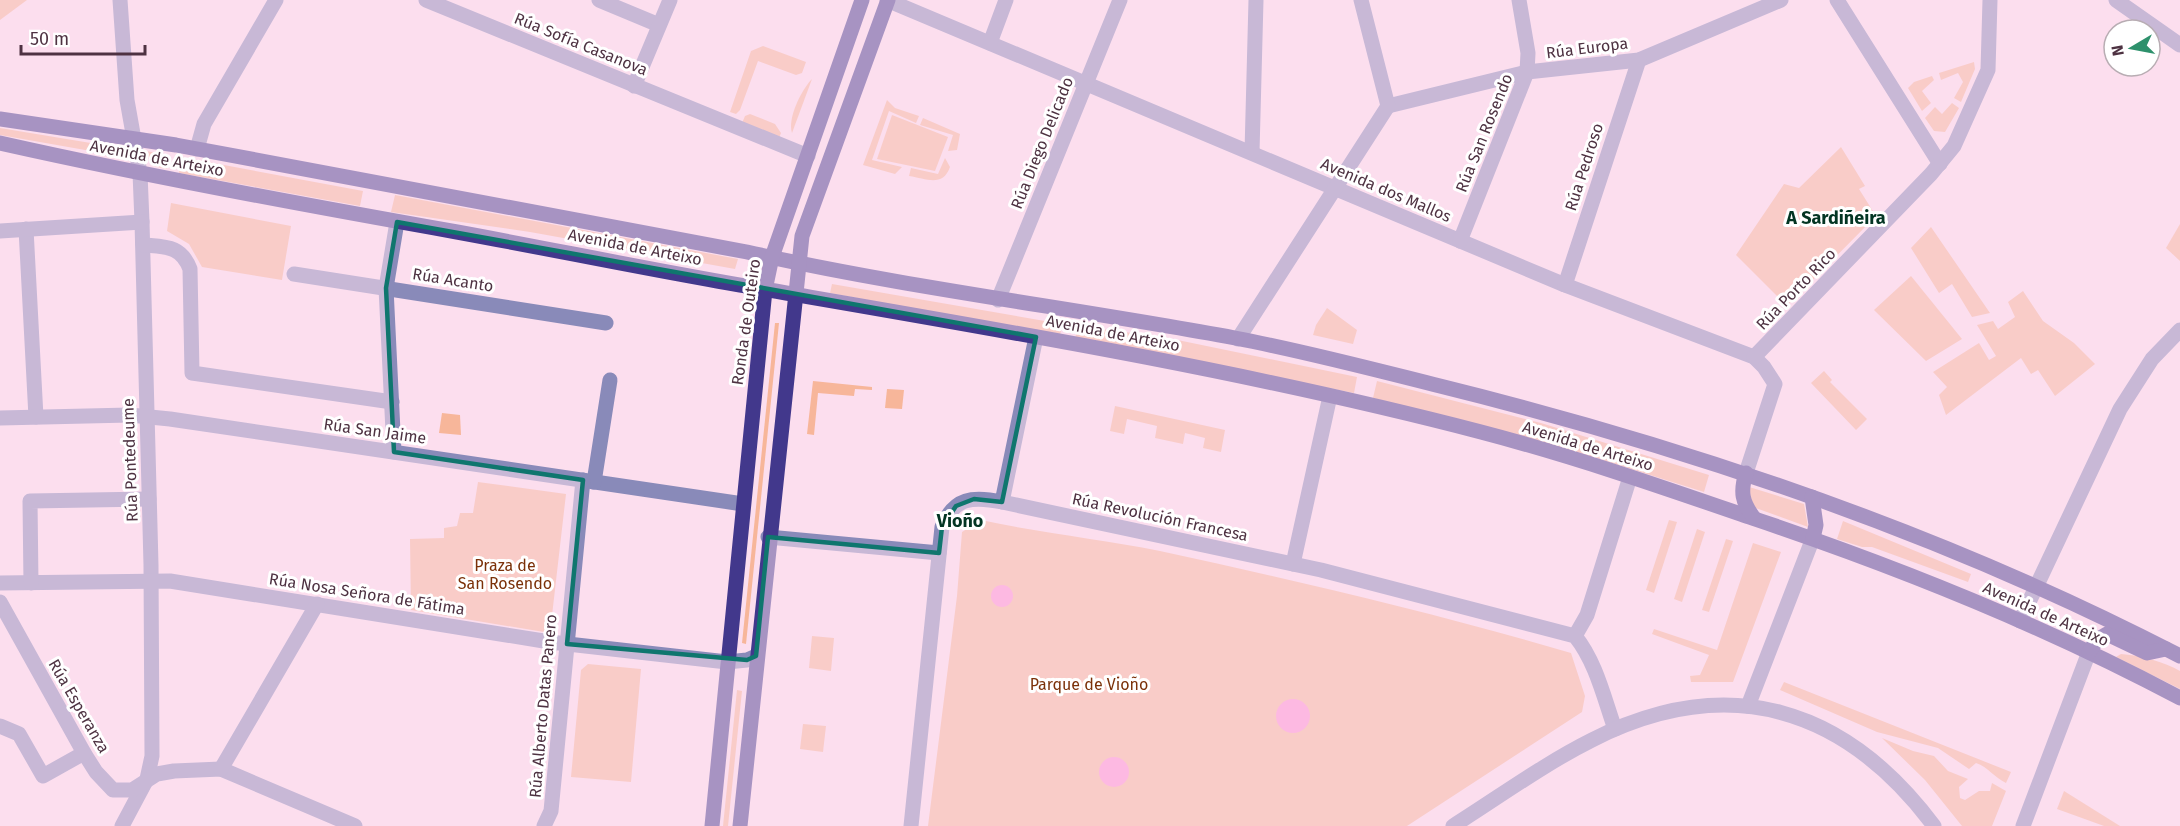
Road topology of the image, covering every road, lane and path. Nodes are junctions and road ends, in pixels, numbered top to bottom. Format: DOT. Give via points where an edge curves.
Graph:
graph roads {
  1 [pos="120,0"];
  2 [pos="276,0"];
  3 [pos="426,0"];
  4 [pos="599,0"];
  5 [pos="670,0"];
  6 [pos="862,0"];
  7 [pos="888,0"];
  8 [pos="1006,0"];
  9 [pos="1120,0"];
  10 [pos="1256,0"];
  11 [pos="1361,0"];
  12 [pos="1519,0"];
  13 [pos="1781,0"];
  14 [pos="1837,0"];
  15 [pos="1990,0"];
  16 [pos="2116,0"];
  17 [pos="659,25"];
  18 [pos="990,43"];
  19 [pos="2180,45"];
  20 [pos="1639,60"];
  21 [pos="1527,72"];
  22 [pos="1086,84"];
  23 [pos="634,86"];
  24 [pos="1388,106"];
  25 [pos="0,119"];
  26 [pos="134,140"];
  27 [pos="0,143"];
  28 [pos="197,149"];
  29 [pos="1252,152"];
  30 [pos="808,156"];
  31 [pos="1940,164"];
  32 [pos="140,173"];
  33 [pos="1337,188"];
  34 [pos="142,222"];
  35 [pos="397,222"];
  36 [pos="26,230"];
  37 [pos="0,231"];
  38 [pos="1460,241"];
  39 [pos="143,245"];
  40 [pos="772,257"];
  41 [pos="799,263"];
  42 [pos="294,274"];
  43 [pos="1565,285"];
  44 [pos="387,288"];
  45 [pos="765,290"];
  46 [pos="796,295"];
  47 [pos="998,300"];
  48 [pos="606,323"];
  49 [pos="2180,330"];
  50 [pos="1036,337"];
  51 [pos="1238,339"];
  52 [pos="1754,357"];
  53 [pos="610,380"];
  54 [pos="1330,396"];
  55 [pos="392,402"];
  56 [pos="36,417"];
  57 [pos="147,417"];
  58 [pos="0,418"];
  59 [pos="394,452"];
  60 [pos="1746,474"];
  61 [pos="1630,477"];
  62 [pos="589,481"];
  63 [pos="1812,497"];
  64 [pos="149,499"];
  65 [pos="1002,502"];
  66 [pos="743,504"];
  67 [pos="1754,518"];
  68 [pos="768,537"];
  69 [pos="1813,538"];
  70 [pos="939,553"];
  71 [pos="1293,564"];
  72 [pos="151,582"];
  73 [pos="0,583"];
  74 [pos="31,583"];
  75 [pos="2035,586"];
  76 [pos="0,602"];
  77 [pos="317,604"];
  78 [pos="2020,621"];
  79 [pos="1575,636"];
  80 [pos="567,644"];
  81 [pos="2089,652"];
  82 [pos="2173,653"];
  83 [pos="756,656"];
  84 [pos="727,662"];
  85 [pos="2180,698"];
  86 [pos="1748,706"];
  87 [pos="0,726"];
  88 [pos="1615,729"];
  89 [pos="84,753"];
  90 [pos="221,769"];
  91 [pos="147,779"];
  92 [pos="334,822"];
  93 [pos="122,826"];
  94 [pos="355,826"];
  95 [pos="544,826"];
  96 [pos="712,826"];
  97 [pos="740,826"];
  98 [pos="911,826"];
  99 [pos="1453,826"];
  100 [pos="1934,826"];
  101 [pos="2023,826"];
  1 -- 26 [label="street, Rúa Pontedeume"];
  2 -- 28 [label="street" via="204,124"];
  3 -- 23 [label="street, Rúa Sofía Casanova"];
  4 -- 17 [label="street"];
  5 -- 17 [label="street"];
  6 -- 30 [label="main road, Ronda de Outeiro"];
  7 -- 18 [label="street, Avenida dos Mallos"];
  7 -- 41 [label="main road" via="802,236"];
  8 -- 18 [label="street"];
  9 -- 22 [label="street, Rúa Diego Delicado"];
  10 -- 29 [label="street"];
  11 -- 24 [label="street"];
  12 -- 21 [label="street, Rúa San Rosendo" via="1528,53"];
  13 -- 20 [label="street, Rúa Europa"];
  14 -- 31 [label="street"];
  15 -- 31 [label="street, Rúa Porto Rico" via="1988,70 1954,146"];
  16 -- 19 [label="street"];
  17 -- 23 [label="street"];
  18 -- 22 [label="street, Avenida dos Mallos"];
  20 -- 21 [label="street, Rúa Europa"];
  20 -- 43 [label="street, Rúa Pedroso"];
  21 -- 24 [label="street, Rúa Europa"];
  21 -- 38 [label="street, Rúa San Rosendo"];
  22 -- 29 [label="street, Avenida dos Mallos"];
  22 -- 47 [label="street, Rúa Diego Delicado"];
  23 -- 30 [label="street, Rúa Sofía Casanova"];
  24 -- 33 [label="street"];
  25 -- 26 [label="main road, Avenida de Arteixo"];
  26 -- 28 [label="main road, Avenida de Arteixo"];
  26 -- 32 [label="street, Rúa Pontedeume"];
  27 -- 32 [label="main road, Avenida de Arteixo"];
  28 -- 40 [label="main road, Avenida de Arteixo"];
  29 -- 33 [label="street, Avenida dos Mallos"];
  30 -- 40 [label="main road, Ronda de Outeiro"];
  31 -- 52 [label="street, Rúa Porto Rico"];
  32 -- 34 [label="street, Rúa Pontedeume"];
  32 -- 35 [label="main road, Avenida de Arteixo"];
  33 -- 38 [label="street, Avenida dos Mallos"];
  33 -- 51 [label="street"];
  34 -- 36 [label="street"];
  34 -- 39 [label="street, Rúa Pontedeume"];
  35 -- 44 [label="street"];
  35 -- 45 [label="main road, Avenida de Arteixo"];
  36 -- 37 [label="street"];
  36 -- 56 [label="street"];
  38 -- 43 [label="street, Avenida dos Mallos"];
  39 -- 55 [label="street" via="172,248 187,261 192,373"];
  39 -- 57 [label="street, Rúa Pontedeume"];
  40 -- 41 [label="main road, Avenida de Arteixo"];
  40 -- 45 [label="main road, Ronda de Outeiro"];
  41 -- 46 [label="main road"];
  41 -- 47 [label="main road, Avenida de Arteixo"];
  42 -- 44 [label="street, Rúa Acanto"];
  43 -- 52 [label="street, Avenida dos Mallos"];
  44 -- 48 [label="street, Rúa Acanto"];
  44 -- 55 [label="street"];
  45 -- 46 [label="main road, Avenida de Arteixo"];
  45 -- 66 [label="main road, Ronda de Outeiro"];
  46 -- 50 [label="main road, Avenida de Arteixo"];
  46 -- 68 [label="main road"];
  47 -- 51 [label="main road, Avenida de Arteixo"];
  49 -- 75 [label="street" via="2152,359 2120,409"];
  50 -- 54 [label="main road, Avenida de Arteixo"];
  50 -- 65 [label="street"];
  51 -- 60 [label="main road, Avenida de Arteixo" via="1497,400"];
  52 -- 60 [label="street" via="1775,384"];
  53 -- 62 [label="street, Rúa Alberto Datas Panero"];
  54 -- 61 [label="main road, Avenida de Arteixo" via="1489,434"];
  54 -- 71 [label="street"];
  55 -- 59 [label="street"];
  56 -- 57 [label="street, Rúa San Jaime"];
  56 -- 58 [label="street, Rúa San Jaime"];
  57 -- 59 [label="street, Rúa San Jaime"];
  57 -- 64 [label="street, Rúa Pontedeume"];
  59 -- 62 [label="street, Rúa San Jaime"];
  60 -- 63 [label="main road, Avenida de Arteixo"];
  60 -- 67 [label="main road" via="1742,497"];
  61 -- 67 [label="main road, Avenida de Arteixo"];
  61 -- 79 [label="street" via="1587,615"];
  62 -- 66 [label="street, Rúa San Jaime"];
  62 -- 80 [label="street, Rúa Alberto Datas Panero"];
  63 -- 69 [label="main road" via="1816,525"];
  63 -- 75 [label="main road, Avenida de Arteixo"];
  64 -- 72 [label="street, Rúa Pontedeume"];
  64 -- 74 [label="street" via="30,501"];
  65 -- 70 [label="street, Rúa Revolución Francesa" via="975,499 956,506 947,514 942,527"];
  65 -- 71 [label="street, Rúa Revolución Francesa"];
  66 -- 84 [label="main road, Ronda de Outeiro"];
  67 -- 69 [label="main road, Avenida de Arteixo"];
  68 -- 70 [label="street"];
  68 -- 83 [label="main road"];
  69 -- 78 [label="main road, Avenida de Arteixo"];
  69 -- 86 [label="street"];
  70 -- 98 [label="street, Rúa Revolución Francesa"];
  71 -- 79 [label="street, Rúa Revolución Francesa"];
  72 -- 74 [label="street, Rúa Nosa Señora de Fátima"];
  72 -- 77 [label="street, Rúa Nosa Señora de Fátima"];
  72 -- 91 [label="street, Rúa Pontedeume" via="152,756"];
  73 -- 74 [label="street, Rúa Nosa Señora de Fátima"];
  75 -- 78 [label="street"];
  75 -- 82 [label="main road, Avenida de Arteixo"];
  76 -- 89 [label="street, Rúa Esperanza"];
  77 -- 80 [label="street, Rúa Nosa Señora de Fátima"];
  77 -- 90 [label="street"];
  78 -- 81 [label="main road, Avenida de Arteixo"];
  79 -- 88 [label="street" via="1585,648"];
  80 -- 84 [label="street, Rúa Nosa Señora de Fátima"];
  80 -- 95 [label="street, Rúa Alberto Datas Panero" via="551,811"];
  81 -- 82 [label="main road" via="2107,634 2147,653"];
  81 -- 85 [label="main road, Avenida de Arteixo"];
  81 -- 101 [label="street"];
  83 -- 84 [label="street"];
  83 -- 97 [label="main road"];
  84 -- 96 [label="main road, Ronda de Outeiro"];
  86 -- 88 [label="street" via="1684,706"];
  86 -- 100 [label="street" via="1795,716 1853,744 1892,776"];
  87 -- 89 [label="street" via="19,734 43,776"];
  88 -- 99 [label="street" via="1558,758"];
  89 -- 91 [label="street, Rúa Esperanza" via="112,790 132,790"];
  90 -- 91 [label="street" via="174,771"];
  90 -- 92 [label="street"];
  91 -- 93 [label="street, Rúa Pontedeume"];
  92 -- 94 [label="street"];
}
